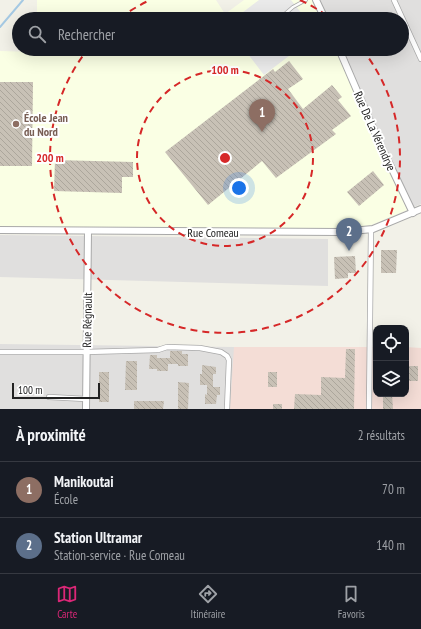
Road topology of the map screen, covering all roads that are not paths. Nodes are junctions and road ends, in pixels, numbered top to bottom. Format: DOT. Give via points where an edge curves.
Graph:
graph roads {
  1 [pos="306,0"];
  2 [pos="316,0"];
  3 [pos="394,0"];
  4 [pos="287,12"];
  5 [pos="322,12"];
  6 [pos="399,12"];
  7 [pos="409,33"];
  8 [pos="342,56"];
  9 [pos="421,59"];
  10 [pos="421,209"];
  11 [pos="413,213"];
  12 [pos="371,229"];
  13 [pos="0,230"];
  14 [pos="88,232"];
  15 [pos="0,352"];
  16 [pos="86,352"];
  17 [pos="49,397"];
  18 [pos="86,399"];
  19 [pos="86,409"];
  20 [pos="227,409"];
  21 [pos="369,409"];
  1 -- 4 [label="lane"];
  2 -- 5 [label="street"];
  3 -- 6 [label="street"];
  7 -- 9 [label="street"];
  8 -- 11 [label="street, Rue De La Vérendrye"];
  10 -- 11 [label="street, Rue Comeau"];
  11 -- 12 [label="street, Rue Comeau"];
  12 -- 14 [label="street, Rue Comeau" via="341,232"];
  12 -- 21 [label="street"];
  13 -- 14 [label="street, Rue Comeau"];
  14 -- 16 [label="street, Rue Régnault"];
  15 -- 16 [label="street"];
  16 -- 18 [label="street, Rue Régnault"];
  16 -- 20 [label="street" via="158,350 167,347 200,348 221,352 229,360"];
  17 -- 18 [label="street"];
  18 -- 19 [label="street, Rue Régnault"];
}
